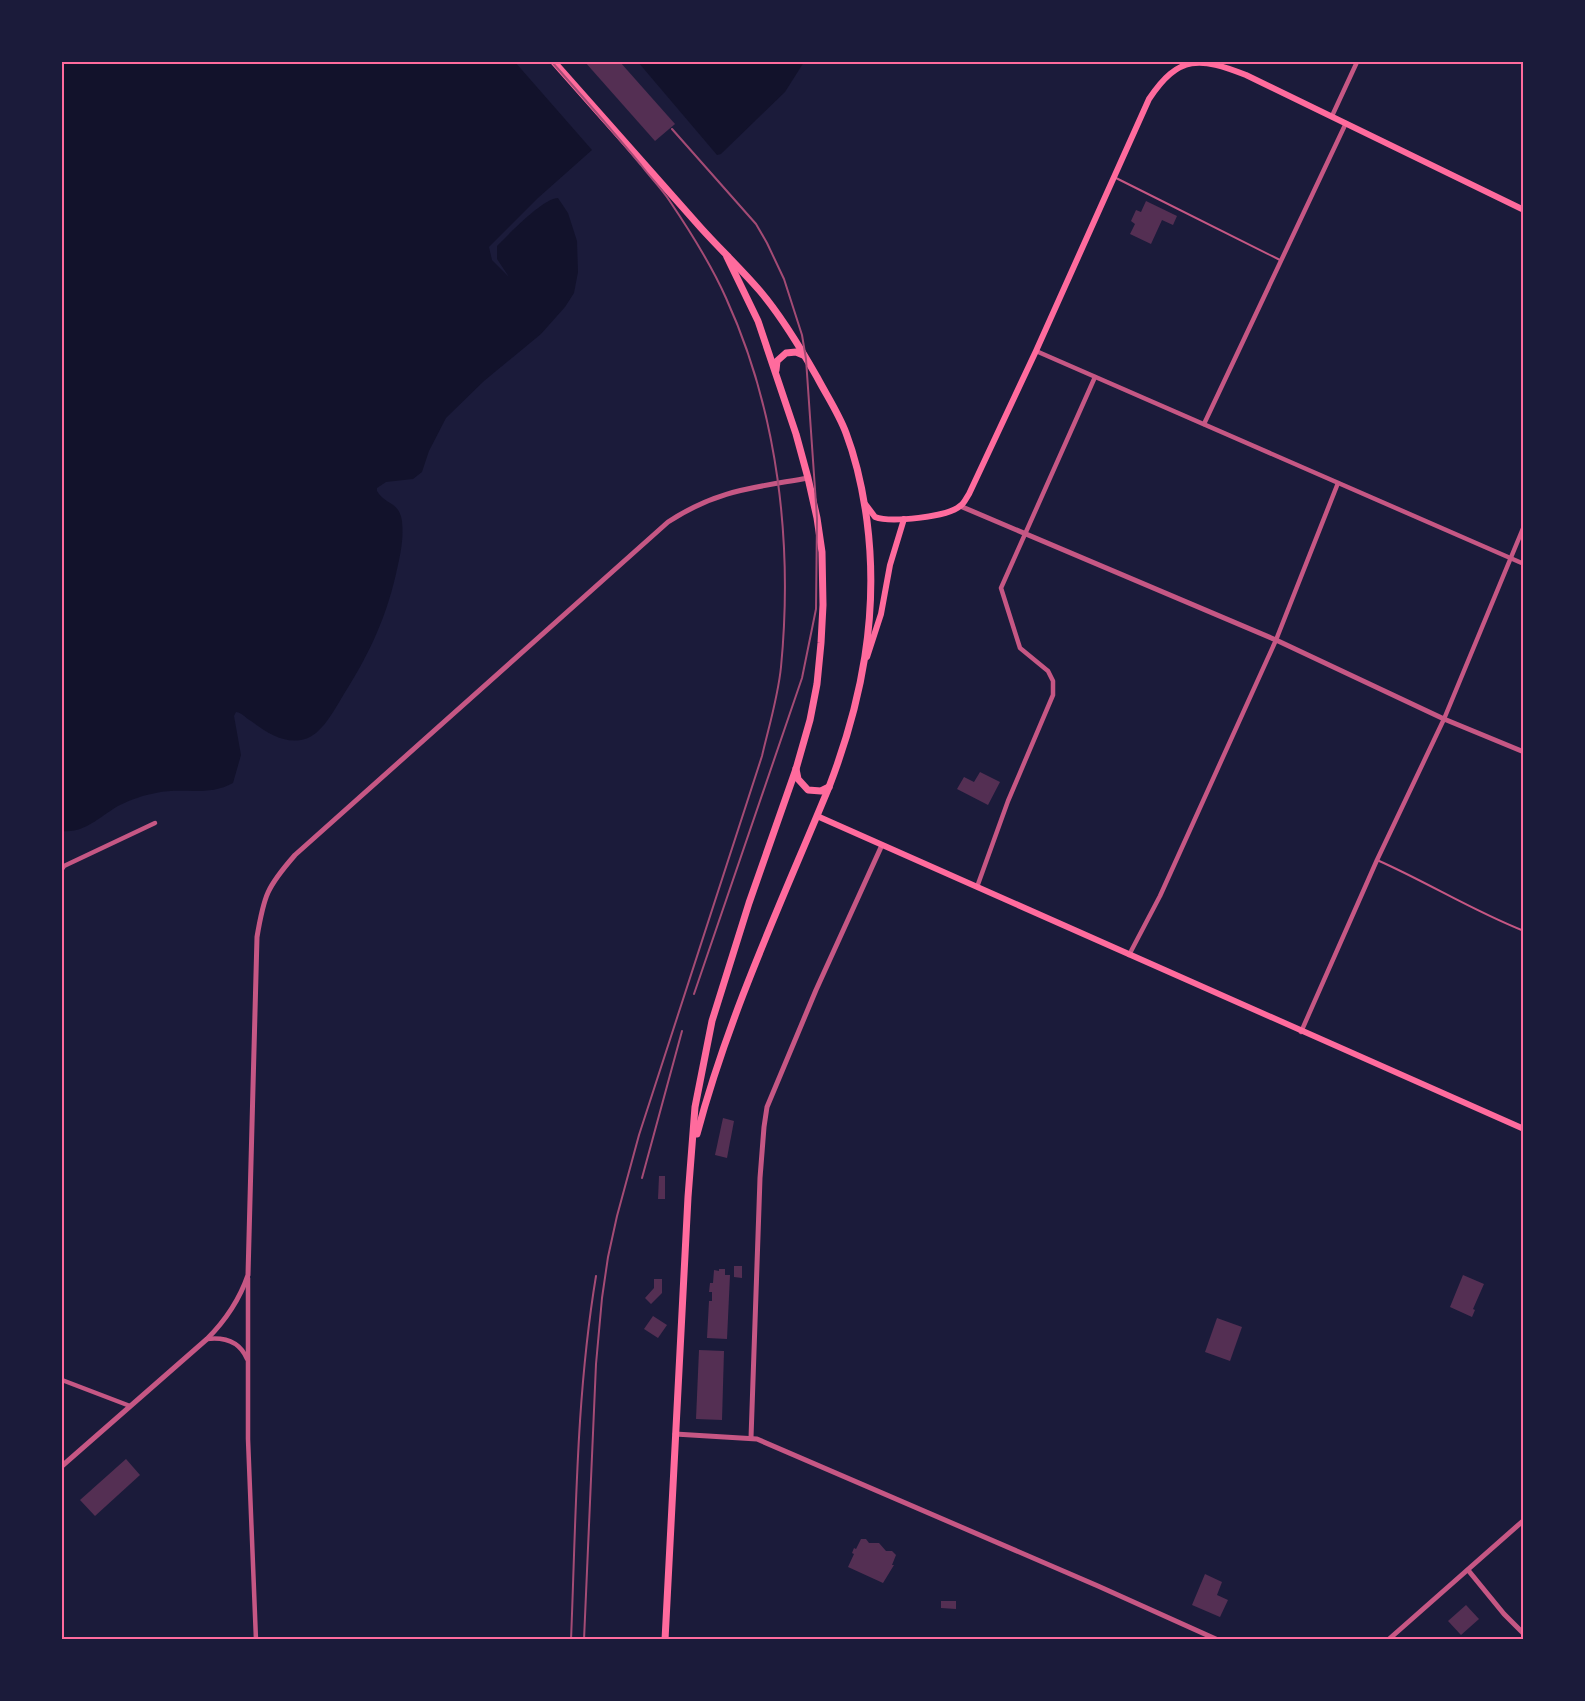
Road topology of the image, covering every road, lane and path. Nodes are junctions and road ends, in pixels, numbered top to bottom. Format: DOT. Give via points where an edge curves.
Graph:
graph roads {
  1 [pos="554,62"];
  2 [pos="1201,62"];
  3 [pos="1357,62"];
  4 [pos="1332,116"];
  5 [pos="1346,123"];
  6 [pos="1113,177"];
  7 [pos="1524,210"];
  8 [pos="727,257"];
  9 [pos="1282,261"];
  10 [pos="1036,351"];
  11 [pos="804,355"];
  12 [pos="776,370"];
  13 [pos="1095,377"];
  14 [pos="1204,424"];
  15 [pos="808,478"];
  16 [pos="1338,483"];
  17 [pos="864,501"];
  18 [pos="960,506"];
  19 [pos="904,519"];
  20 [pos="1524,526"];
  21 [pos="1024,535"];
  22 [pos="1509,558"];
  23 [pos="1524,564"];
  24 [pos="1276,640"];
  25 [pos="866,659"];
  26 [pos="1444,719"];
  27 [pos="1524,752"];
  28 [pos="796,769"];
  29 [pos="829,787"];
  30 [pos="817,816"];
  31 [pos="154,823"];
  32 [pos="882,845"];
  33 [pos="1377,860"];
  34 [pos="62,869"];
  35 [pos="977,887"];
  36 [pos="1524,931"];
  37 [pos="1129,955"];
  38 [pos="1301,1032"];
  39 [pos="1524,1130"];
  40 [pos="693,1148"];
  41 [pos="248,1275"];
  42 [pos="207,1339"];
  43 [pos="248,1361"];
  44 [pos="62,1380"];
  45 [pos="130,1406"];
  46 [pos="675,1434"];
  47 [pos="751,1438"];
  48 [pos="62,1466"];
  49 [pos="1524,1520"];
  50 [pos="1467,1570"];
  51 [pos="1524,1634"];
  52 [pos="256,1640"];
  53 [pos="666,1640"];
  54 [pos="1218,1640"];
  55 [pos="1388,1640"];
  1 -- 8 [label="highway"];
  2 -- 4 [label="main road" via="1246,75"];
  2 -- 6 [label="main road" via="1182,66 1160,82"];
  3 -- 4 [label="street"];
  4 -- 5 [label="main road"];
  5 -- 7 [label="main road"];
  5 -- 9 [label="street"];
  6 -- 9 [label="lane"];
  6 -- 10 [label="main road"];
  8 -- 11 [label="highway" via="781,317"];
  8 -- 12 [label="highway"];
  9 -- 14 [label="street"];
  10 -- 13 [label="street"];
  10 -- 18 [label="main road"];
  11 -- 12 [label="highway" via="786,353 777,362"];
  11 -- 17 [label="highway" via="846,434"];
  12 -- 15 [label="highway"];
  13 -- 14 [label="street"];
  13 -- 21 [label="street"];
  14 -- 16 [label="street"];
  15 -- 28 [label="highway" via="822,552 821,643 810,720"];
  15 -- 41 [label="street" via="736,490 691,507 668,522 295,855 276,877 266,894 257,937"];
  16 -- 22 [label="street"];
  16 -- 24 [label="street"];
  17 -- 19 [label="main road" via="875,517"];
  17 -- 25 [label="highway" via="872,587"];
  18 -- 19 [label="main road"];
  18 -- 21 [label="street"];
  19 -- 25 [label="main road"];
  20 -- 22 [label="street"];
  21 -- 24 [label="street"];
  21 -- 35 [label="street" via="1001,592 1020,648 1048,671 1053,695"];
  22 -- 23 [label="street"];
  22 -- 26 [label="street"];
  24 -- 26 [label="street"];
  24 -- 37 [label="street" via="1160,896"];
  25 -- 29 [label="highway" via="855,710"];
  26 -- 27 [label="street"];
  26 -- 33 [label="street"];
  28 -- 29 [label="highway" via="798,779 808,790"];
  28 -- 40 [label="highway" via="712,1021 695,1107"];
  29 -- 30 [label="highway"];
  30 -- 32 [label="main road"];
  30 -- 40 [label="highway" via="730,1027"];
  31 -- 34 [label="street"];
  32 -- 35 [label="main road"];
  32 -- 47 [label="street" via="767,1107 760,1178"];
  33 -- 36 [label="lane"];
  33 -- 38 [label="street"];
  35 -- 37 [label="main road"];
  37 -- 38 [label="main road"];
  38 -- 39 [label="main road"];
  40 -- 46 [label="highway"];
  41 -- 42 [label="street" via="234,1308"];
  41 -- 43 [label="street"];
  42 -- 43 [label="street" via="218,1338 238,1345"];
  42 -- 45 [label="street"];
  43 -- 52 [label="street"];
  44 -- 45 [label="street"];
  45 -- 48 [label="street"];
  46 -- 47 [label="street"];
  46 -- 53 [label="highway"];
  47 -- 54 [label="street"];
  49 -- 50 [label="street"];
  50 -- 51 [label="street"];
  50 -- 55 [label="street"];
}
